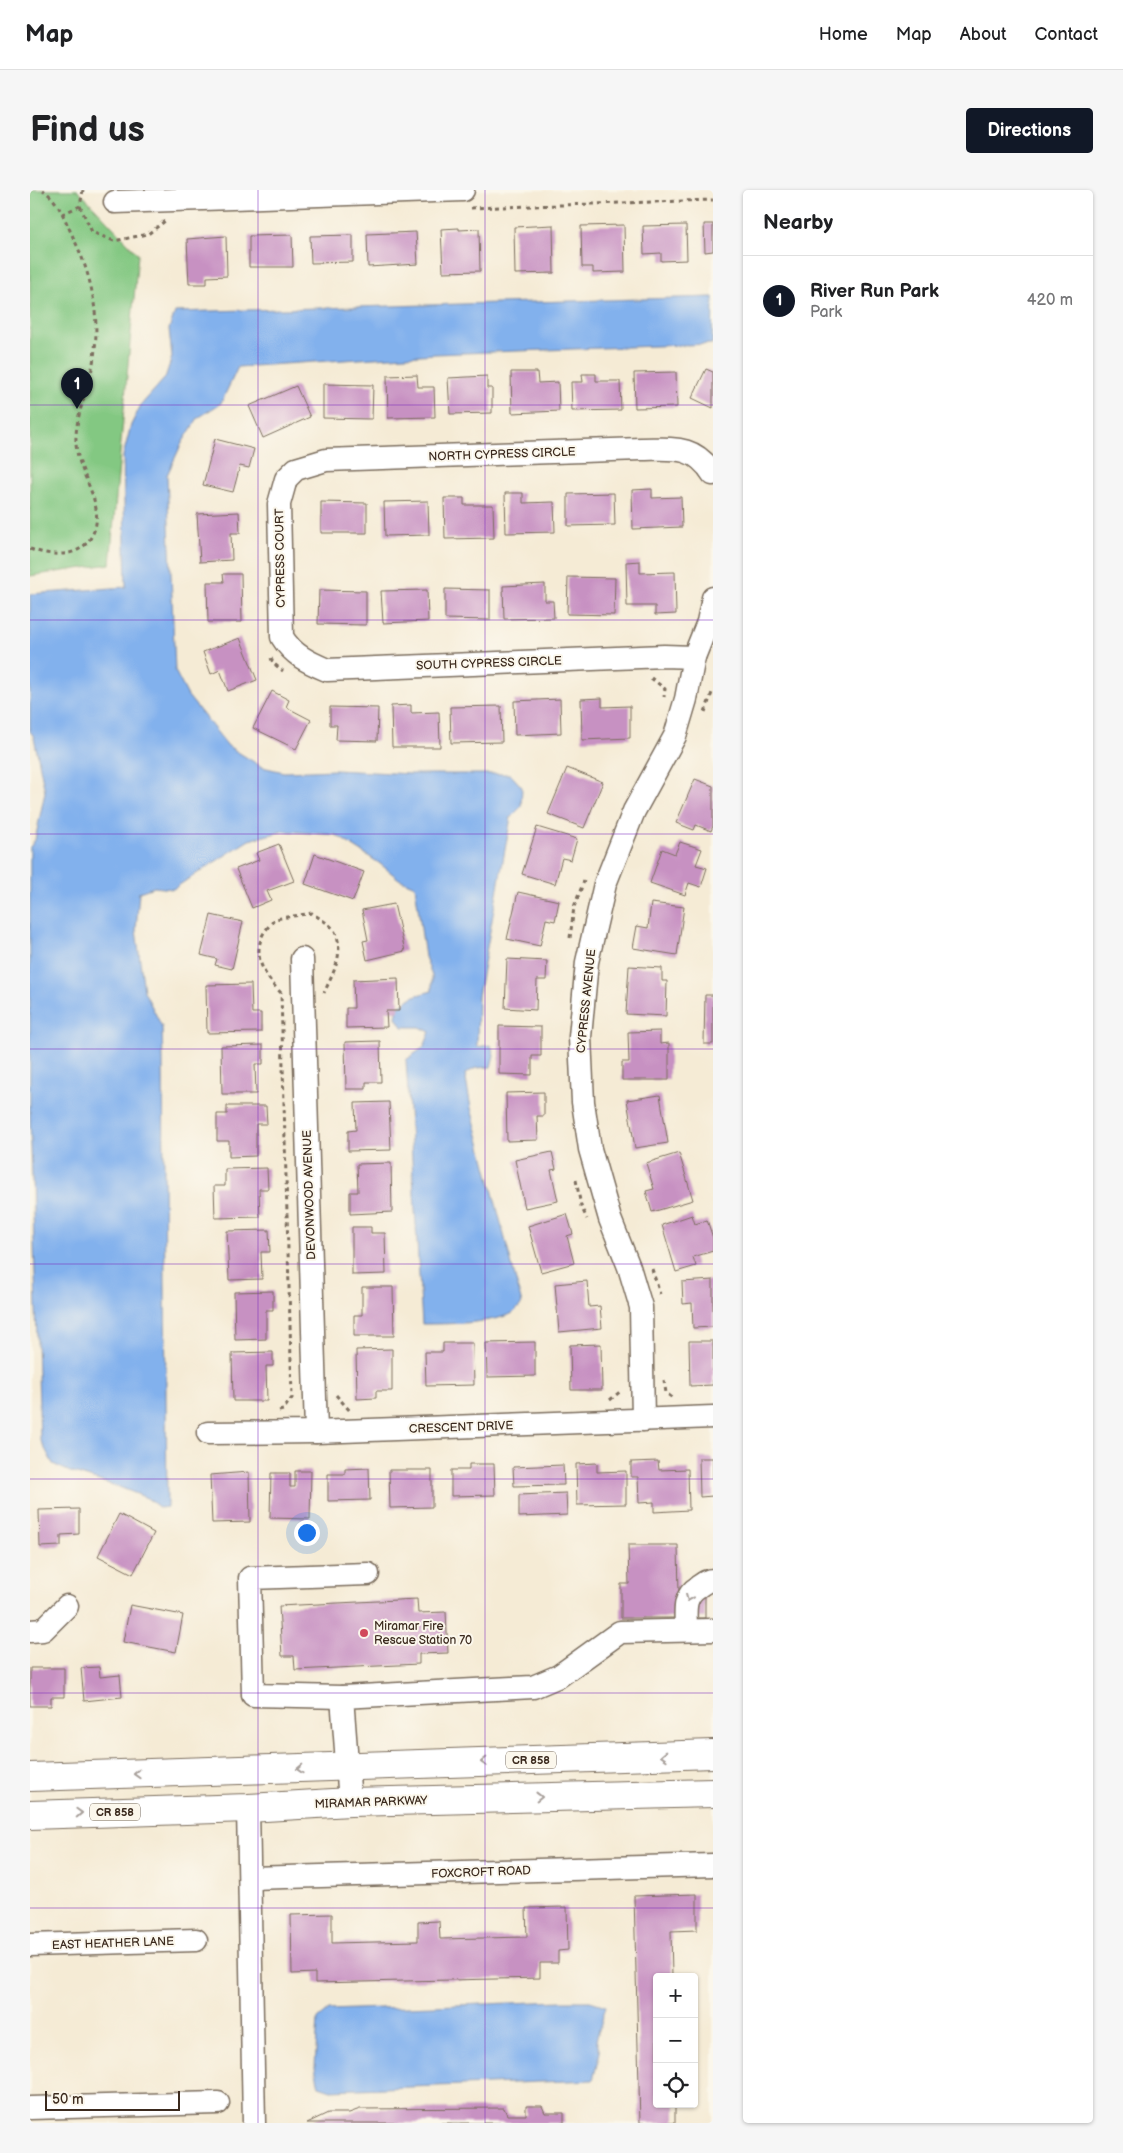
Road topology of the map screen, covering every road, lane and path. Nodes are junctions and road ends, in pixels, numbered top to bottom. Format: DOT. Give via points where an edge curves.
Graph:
graph roads {
  1 [pos="43,190"];
  2 [pos="83,190"];
  3 [pos="463,190"];
  4 [pos="115,202"];
  5 [pos="62,214"];
  6 [pos="709,468"];
  7 [pos="296,469"];
  8 [pos="30,549"];
  9 [pos="713,598"];
  10 [pos="280,652"];
  11 [pos="694,657"];
  12 [pos="289,675"];
  13 [pos="644,678"];
  14 [pos="713,690"];
  15 [pos="663,703"];
  16 [pos="704,713"];
  17 [pos="586,874"];
  18 [pos="569,946"];
  19 [pos="302,959"];
  20 [pos="322,999"];
  21 [pos="575,1173"];
  22 [pos="591,1227"];
  23 [pos="650,1263"];
  24 [pos="660,1297"];
  25 [pos="663,1375"];
  26 [pos="622,1386"];
  27 [pos="332,1391"];
  28 [pos="606,1403"];
  29 [pos="681,1404"];
  30 [pos="273,1411"];
  31 [pos="359,1411"];
  32 [pos="713,1417"];
  33 [pos="643,1420"];
  34 [pos="316,1432"];
  35 [pos="208,1433"];
  36 [pos="368,1574"];
  37 [pos="713,1580"];
  38 [pos="67,1606"];
  39 [pos="686,1630"];
  40 [pos="713,1630"];
  41 [pos="30,1631"];
  42 [pos="342,1697"];
  43 [pos="713,1754"];
  44 [pos="348,1767"];
  45 [pos="30,1777"];
  46 [pos="713,1793"];
  47 [pos="350,1802"];
  48 [pos="248,1808"];
  49 [pos="30,1815"];
  50 [pos="713,1865"];
  51 [pos="250,1878"];
  52 [pos="196,1940"];
  53 [pos="30,1945"];
  54 [pos="218,2103"];
  55 [pos="30,2108"];
  56 [pos="254,2123"];
  1 -- 5 [label="path" via="52,196"];
  2 -- 5 [label="path" via="80,206"];
  3 -- 4 [label="street"];
  5 -- 8 [label="path" via="91,278 95,309 91,372 76,425 76,445 97,507 94,530 84,546 67,555"];
  6 -- 7 [label="street, NORTH CYPRESS CIRCLE" via="683,449 641,449 326,460"];
  7 -- 10 [label="street, CYPRESS COURT" via="286,479 279,504"];
  9 -- 11 [label="street, CYPRESS AVENUE" via="708,622"];
  10 -- 11 [label="street, SOUTH CYPRESS CIRCLE" via="327,670"];
  10 -- 12 [label="path" via="273,663"];
  11 -- 33 [label="street, CYPRESS AVENUE" via="675,736 634,811 605,884 587,962 579,1047 590,1149 641,1307"];
  13 -- 15 [label="path" via="654,678 665,689"];
  14 -- 16 [label="path"];
  17 -- 18 [label="path" via="574,907"];
  19 -- 34 [label="street, DEVONWOOD AVENUE"];
  20 -- 30 [label="path" via="338,962 339,949 334,929 312,913 275,919 261,937 259,954 260,967 281,993 292,1398 283,1410"];
  21 -- 22 [label="path" via="581,1206"];
  23 -- 24 [label="path"];
  25 -- 29 [label="path" via="666,1393"];
  26 -- 28 [label="path" via="622,1391"];
  27 -- 31 [label="path" via="350,1411"];
  32 -- 33 [label="street, CRESCENT DRIVE"];
  33 -- 34 [label="street, CRESCENT DRIVE"];
  34 -- 35 [label="street, CRESCENT DRIVE"];
  36 -- 42 [label="street" via="250,1578 253,1695"];
  37 -- 39 [label="street, one-way" via="691,1591 686,1602"];
  38 -- 41 [label="street" via="43,1630"];
  39 -- 40 [label="street"];
  39 -- 42 [label="street" via="620,1632 559,1676 532,1687"];
  42 -- 44 [label="street"];
  43 -- 44 [label="main road, CR 858, one-way"];
  44 -- 45 [label="main road, CR 858, one-way"];
  44 -- 47 [label="street"];
  47 -- 46 [label="main road, MIRAMAR PARKWAY / CR 858, one-way"];
  47 -- 48 [label="main road, MIRAMAR PARKWAY / CR 858"];
  49 -- 48 [label="main road, MIRAMAR PARKWAY / CR 858, one-way"];
  48 -- 51 [label="street"];
  50 -- 51 [label="street, FOXCROFT ROAD"];
  51 -- 56 [label="street"];
  52 -- 53 [label="street, EAST HEATHER LANE"];
  54 -- 55 [label="street"];
}
